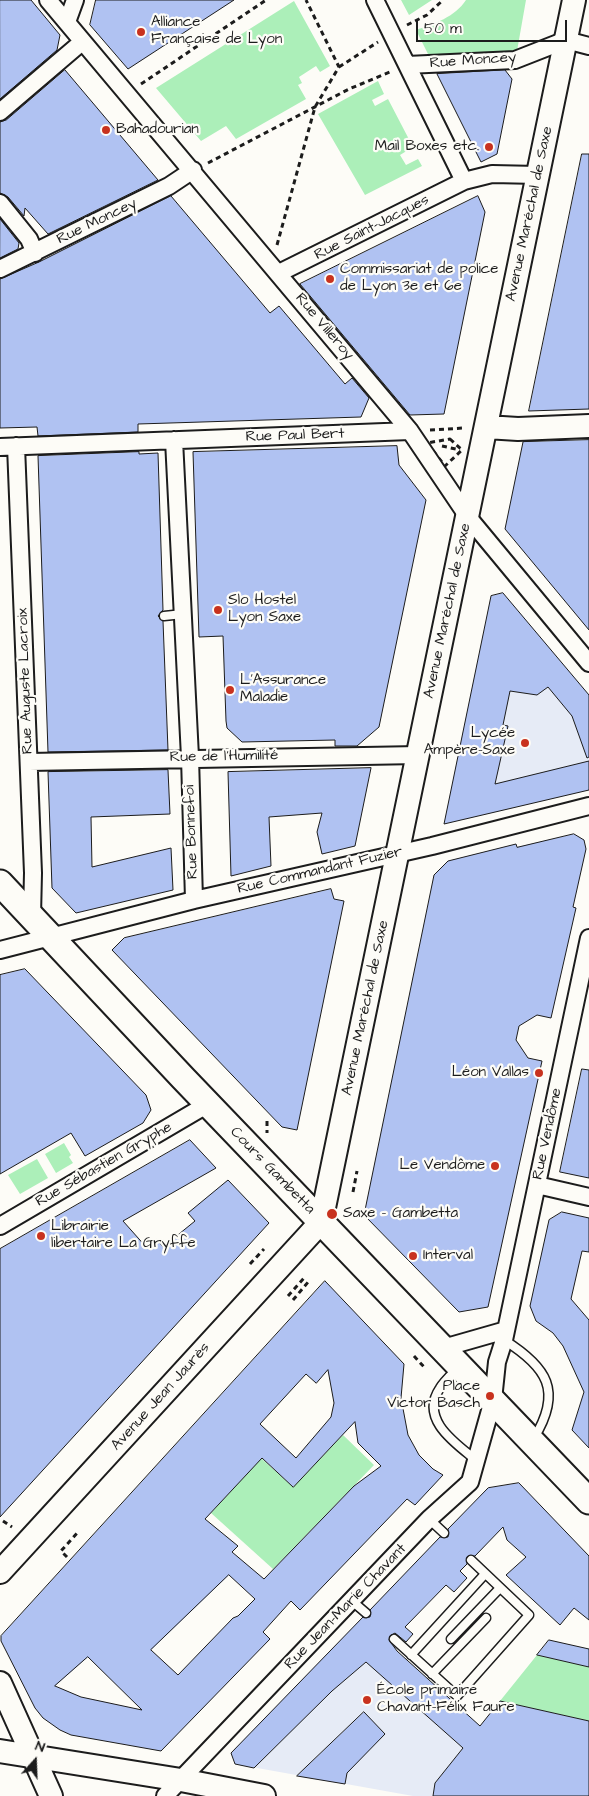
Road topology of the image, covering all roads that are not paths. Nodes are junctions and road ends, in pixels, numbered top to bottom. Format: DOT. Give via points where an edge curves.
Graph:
graph roads {
  1 [pos="48,0"];
  2 [pos="75,0"];
  3 [pos="374,0"];
  4 [pos="574,0"];
  5 [pos="67,22"];
  6 [pos="566,40"];
  7 [pos="82,42"];
  8 [pos="589,46"];
  9 [pos="407,65"];
  10 [pos="0,112"];
  11 [pos="193,170"];
  12 [pos="538,175"];
  13 [pos="464,181"];
  14 [pos="0,204"];
  15 [pos="35,253"];
  16 [pos="0,269"];
  17 [pos="279,273"];
  18 [pos="589,426"];
  19 [pos="486,427"];
  20 [pos="410,431"];
  21 [pos="174,440"];
  22 [pos="8,446"];
  23 [pos="468,517"];
  24 [pos="183,614"];
  25 [pos="164,616"];
  26 [pos="589,663"];
  27 [pos="419,755"];
  28 [pos="190,757"];
  29 [pos="29,762"];
  30 [pos="589,806"];
  31 [pos="398,854"];
  32 [pos="0,883"];
  33 [pos="194,900"];
  34 [pos="32,916"];
  35 [pos="52,937"];
  36 [pos="589,938"];
  37 [pos="0,950"];
  38 [pos="208,1104"];
  39 [pos="537,1185"];
  40 [pos="589,1197"];
  41 [pos="321,1222"];
  42 [pos="0,1226"];
  43 [pos="505,1335"];
  44 [pos="443,1348"];
  45 [pos="460,1366"];
  46 [pos="493,1400"];
  47 [pos="532,1441"];
  48 [pos="476,1460"];
  49 [pos="589,1501"];
  50 [pos="430,1520"];
  51 [pos="444,1533"];
  52 [pos="471,1560"];
  53 [pos="0,1572"];
  54 [pos="485,1574"];
  55 [pos="500,1588"];
  56 [pos="352,1601"];
  57 [pos="366,1614"];
  58 [pos="486,1618"];
  59 [pos="394,1639"];
  60 [pos="451,1639"];
  61 [pos="411,1655"];
  62 [pos="432,1674"];
  63 [pos="0,1683"];
  64 [pos="0,1751"];
  65 [pos="34,1756"];
  66 [pos="181,1780"];
  67 [pos="51,1796"];
  68 [pos="165,1796"];
  69 [pos="264,1796"];
  1 -- 5 [label="street, Rue Villeroy"];
  2 -- 5 [label="street"];
  3 -- 9 [label="street"];
  4 -- 6 [label="main road, Avenue Maréchal de Saxe"];
  5 -- 7 [label="street, Rue Villeroy"];
  6 -- 8 [label="street"];
  6 -- 9 [label="street, Rue Moncey" via="515,60"];
  6 -- 12 [label="main road, Avenue Maréchal de Saxe"];
  7 -- 10 [label="street"];
  7 -- 11 [label="street, Rue Villeroy"];
  9 -- 13 [label="street"];
  11 -- 15 [label="street, Rue Moncey" via="169,186"];
  11 -- 17 [label="street, Rue Villeroy"];
  12 -- 13 [label="street, Rue Saint-Jacques" via="492,174"];
  12 -- 19 [label="main road, Avenue Maréchal de Saxe"];
  13 -- 17 [label="street, Rue Saint-Jacques"];
  14 -- 15 [label="street" via="29,238"];
  15 -- 16 [label="street, Rue Moncey"];
  17 -- 20 [label="street, Rue Villeroy"];
  18 -- 19 [label="main road"];
  19 -- 23 [label="main road, Avenue Maréchal de Saxe"];
  20 -- 21 [label="street, Rue Paul Bert"];
  20 -- 23 [label="street, Rue Villeroy"];
  21 -- 22 [label="street, Rue Paul Bert"];
  21 -- 24 [label="street, Rue Bonnefoi"];
  22 -- 29 [label="street, Rue Auguste Lacroix"];
  23 -- 26 [label="street, Rue Villeroy"];
  23 -- 27 [label="main road, Avenue Maréchal de Saxe"];
  24 -- 25 [label="lane"];
  24 -- 28 [label="street, Rue Bonnefoi"];
  27 -- 28 [label="street, Rue de l'Humilité"];
  27 -- 31 [label="main road, Avenue Maréchal de Saxe"];
  28 -- 29 [label="street, Rue de l'Humilité"];
  28 -- 33 [label="street, Rue Bonnefoi"];
  29 -- 34 [label="street, Rue Auguste Lacroix"];
  30 -- 31 [label="street, Rue Commandant Fuzier"];
  31 -- 33 [label="street, Rue Commandant Fuzier"];
  31 -- 41 [label="main road, Avenue Maréchal de Saxe"];
  32 -- 34 [label="main road, Cours Gambetta"];
  33 -- 35 [label="street, Rue Commandant Fuzier"];
  34 -- 35 [label="main road, Cours Gambetta"];
  35 -- 37 [label="street, Rue Commandant Fuzier"];
  35 -- 38 [label="main road, Cours Gambetta"];
  36 -- 39 [label="street, Rue Vendôme"];
  38 -- 41 [label="main road, Cours Gambetta"];
  38 -- 42 [label="street, Rue Sébastien Gryphe"];
  39 -- 40 [label="street"];
  39 -- 43 [label="street, Rue Vendôme"];
  41 -- 44 [label="main road, Cours Gambetta"];
  41 -- 53 [label="main road, Avenue Jean Jaurès"];
  43 -- 44 [label="street"];
  43 -- 46 [label="street, Rue Vendôme" via="497,1362"];
  43 -- 47 [label="lane" via="538,1366 546,1381 549,1393 547,1411"];
  44 -- 45 [label="main road, Cours Gambetta"];
  45 -- 46 [label="main road, Cours Gambetta"];
  45 -- 48 [label="lane" via="440,1387 433,1407 436,1422 445,1434"];
  46 -- 47 [label="main road, Cours Gambetta"];
  46 -- 48 [label="street, Rue Jean-Marie Chavant"];
  47 -- 49 [label="main road, Cours Gambetta"];
  48 -- 50 [label="street, Rue Jean-Marie Chavant" via="470,1482"];
  50 -- 51 [label="lane"];
  50 -- 56 [label="street, Rue Jean-Marie Chavant"];
  52 -- 54 [label="lane"];
  54 -- 55 [label="lane"];
  54 -- 61 [label="lane"];
  55 -- 60 [label="lane"];
  55 -- 62 [label="lane" via="528,1615 457,1696"];
  56 -- 57 [label="lane"];
  56 -- 66 [label="street, Rue Jean-Marie Chavant"];
  58 -- 62 [label="lane"];
  59 -- 61 [label="lane"];
  61 -- 62 [label="lane"];
  63 -- 65 [label="main road"];
  64 -- 65 [label="main road"];
  65 -- 66 [label="main road"];
  65 -- 67 [label="main road"];
  66 -- 68 [label="street, Rue Jean-Marie Chavant"];
  66 -- 69 [label="main road"];
}
